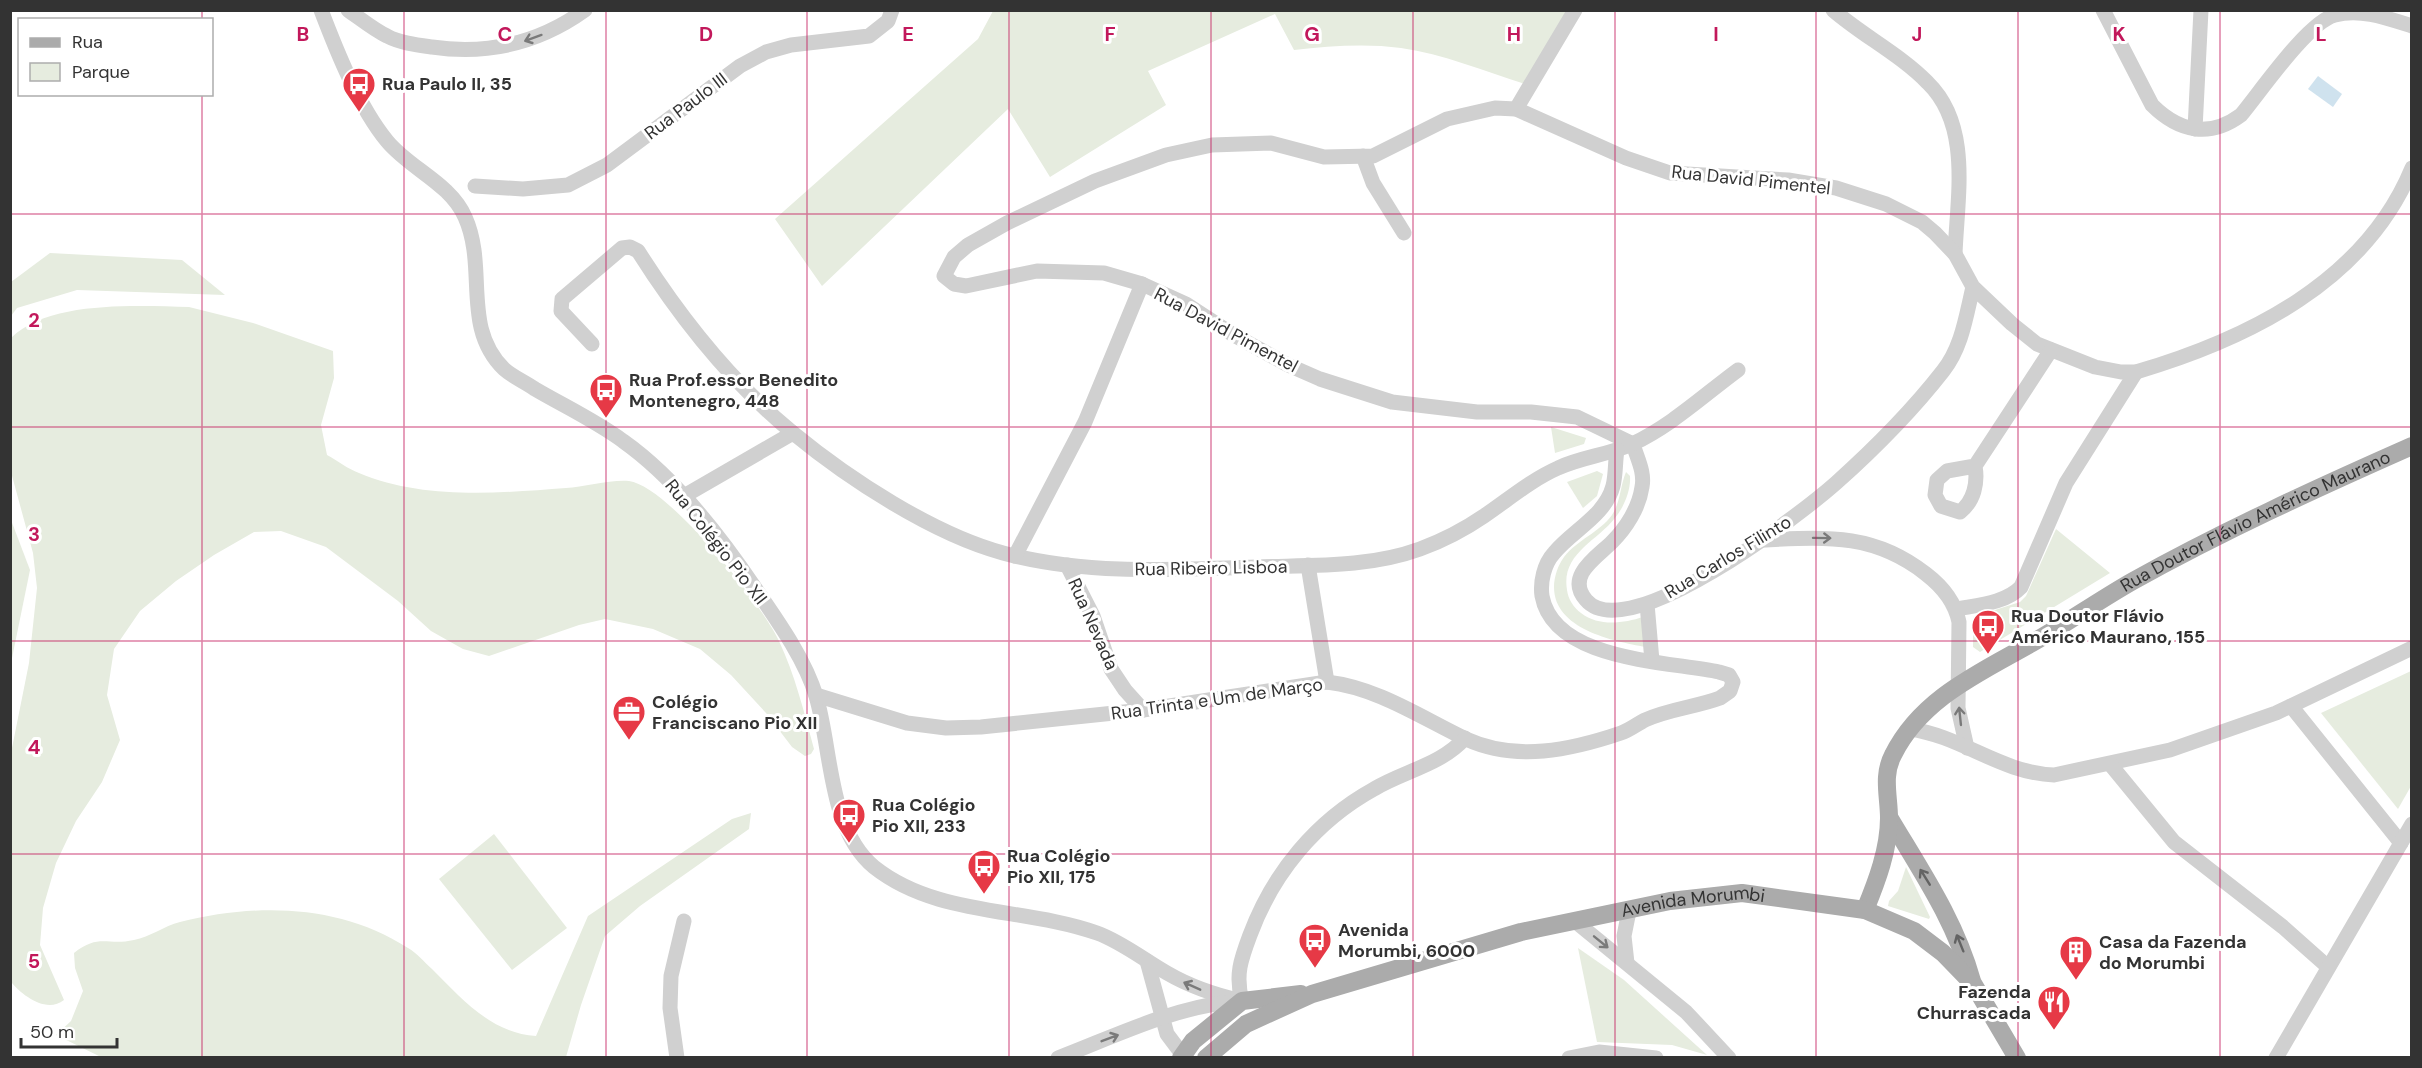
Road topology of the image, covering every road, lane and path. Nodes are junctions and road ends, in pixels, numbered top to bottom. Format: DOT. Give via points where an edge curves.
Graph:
graph roads {
  1 [pos="321,10"];
  2 [pos="348,10"];
  3 [pos="585,10"];
  4 [pos="892,10"];
  5 [pos="1575,10"];
  6 [pos="1833,10"];
  7 [pos="2103,10"];
  8 [pos="2201,10"];
  9 [pos="2412,26"];
  10 [pos="1516,109"];
  11 [pos="2195,129"];
  12 [pos="1363,156"];
  13 [pos="2412,168"];
  14 [pos="475,186"];
  15 [pos="1404,233"];
  16 [pos="1955,254"];
  17 [pos="1142,284"];
  18 [pos="1973,286"];
  19 [pos="592,344"];
  20 [pos="2051,350"];
  21 [pos="1738,370"];
  22 [pos="2136,372"];
  23 [pos="793,433"];
  24 [pos="1633,444"];
  25 [pos="2412,446"];
  26 [pos="1617,450"];
  27 [pos="1975,466"];
  28 [pos="684,496"];
  29 [pos="1763,540"];
  30 [pos="1015,556"];
  31 [pos="1067,565"];
  32 [pos="1308,566"];
  33 [pos="1647,604"];
  34 [pos="1957,609"];
  35 [pos="2412,648"];
  36 [pos="1653,661"];
  37 [pos="1327,682"];
  38 [pos="1959,684"];
  39 [pos="816,696"];
  40 [pos="2291,706"];
  41 [pos="1143,710"];
  42 [pos="1910,729"];
  43 [pos="1465,738"];
  44 [pos="1966,748"];
  45 [pos="2110,764"];
  46 [pos="1889,817"];
  47 [pos="2412,824"];
  48 [pos="2401,843"];
  49 [pos="1909,851"];
  50 [pos="1884,852"];
  51 [pos="1941,903"];
  52 [pos="1629,910"];
  53 [pos="1865,910"];
  54 [pos="684,921"];
  55 [pos="1576,922"];
  56 [pos="1914,931"];
  57 [pos="1147,961"];
  58 [pos="1627,963"];
  59 [pos="2328,967"];
  60 [pos="1974,985"];
  61 [pos="1312,994"];
  62 [pos="1242,1000"];
  63 [pos="1162,1019"];
  64 [pos="1183,1057"];
  65 [pos="677,1058"];
  66 [pos="1058,1058"];
  67 [pos="1206,1058"];
  68 [pos="1569,1058"];
  69 [pos="1656,1058"];
  70 [pos="1729,1058"];
  71 [pos="2017,1058"];
  72 [pos="2276,1058"];
  1 -- 28 [label="street, Rua Colégio Pio XII" via="353,85 387,141 443,188 463,212 475,240 481,336 489,353 508,373 621,439"];
  3 -- 2 [label="street, one-way" via="562,26 507,47 456,51 388,37"];
  4 -- 14 [label="street, Rua Paulo III" via="888,21 868,36 791,45 766,52 740,66 606,165 568,185 523,189"];
  5 -- 10 [label="street"];
  6 -- 16 [label="street" via="1927,81 1949,111 1958,148"];
  7 -- 11 [label="street" via="2152,105 2162,115"];
  8 -- 11 [label="street"];
  9 -- 11 [label="street" via="2351,12 2322,20 2241,115 2212,130"];
  10 -- 12 [label="street, Rua David Pimentel" via="1495,108 1447,119 1372,156"];
  10 -- 16 [label="street, Rua David Pimentel" via="1626,158 1670,173 1788,180 1867,196 1922,222"];
  12 -- 15 [label="street" via="1372,183"];
  12 -- 17 [label="street, Rua David Pimentel" via="1324,157 1271,143 1212,145 1166,155 1095,181 1007,223 968,245 954,257 944,276 954,284 966,286 1016,274 1081,270"];
  13 -- 22 [label="street, Rua David Pimentel" via="2365,245 2306,296 2233,337"];
  16 -- 18 [label="street, Rua David Pimentel"];
  17 -- 24 [label="street, Rua David Pimentel" via="1186,304 1288,365 1372,396 1418,407 1576,417"];
  17 -- 30 [label="street" via="1085,422"];
  18 -- 20 [label="street, Rua David Pimentel" via="2012,324"];
  18 -- 29 [label="street, Rua Carlos Filinto" via="1958,345 1943,371 1865,456 1808,507"];
  19 -- 23 [label="street, Rua Ribeiro Lisboa" via="561,311 562,299 622,248 630,247 638,251 694,331 737,382"];
  20 -- 22 [label="street, Rua David Pimentel" via="2095,367"];
  20 -- 27 [label="street"];
  21 -- 24 [label="street, Rua Ribeiro Lisboa" via="1671,421"];
  22 -- 34 [label="street" via="2066,483 2021,586 2001,599"];
  23 -- 28 [label="street"];
  23 -- 30 [label="street, Rua Ribeiro Lisboa" via="818,454 955,537"];
  24 -- 26 [label="street, Rua Ribeiro Lisboa"];
  24 -- 33 [label="street, Rua Carlos Filinto" via="1643,480 1638,502 1623,528 1586,566 1579,581 1580,591 1601,610"];
  25 -- 38 [label="main road, Rua Doutor Flávio Américo Maurano" via="2265,512 2192,550"];
  26 -- 32 [label="street, Rua Ribeiro Lisboa" via="1559,467 1537,478 1476,521 1420,549 1377,560"];
  26 -- 36 [label="street, Rua Trinta e Um de Março" via="1609,497 1599,512 1552,555 1543,577 1543,599 1553,622 1570,636 1628,657"];
  28 -- 39 [label="street, Rua Colégio Pio XII" via="755,587"];
  29 -- 33 [label="street, Rua Carlos Filinto"];
  29 -- 34 [label="street, one-way" via="1831,538 1860,541 1888,550 1930,577"];
  30 -- 31 [label="street, Rua Ribeiro Lisboa"];
  31 -- 32 [label="street, Rua Ribeiro Lisboa" via="1130,569"];
  31 -- 41 [label="street, Rua Nevada" via="1093,616 1111,669"];
  32 -- 37 [label="street"];
  33 -- 36 [label="street"];
  34 -- 38 [label="street"];
  35 -- 40 [label="street"];
  36 -- 43 [label="street, Rua Trinta e Um de Março" via="1719,672 1732,678 1732,687 1720,698 1697,707 1646,719 1623,732 1554,751 1505,751"];
  37 -- 41 [label="street, Rua Trinta e Um de Março"];
  37 -- 43 [label="street, Rua Trinta e Um de Março" via="1346,684 1394,701"];
  38 -- 42 [label="main road, Rua Doutor Flávio Américo Maurano"];
  44 -- 38 [label="street, one-way" via="1959,718"];
  39 -- 41 [label="street, Rua Trinta e Um de Março" via="907,723 946,728"];
  39 -- 57 [label="street, Rua Colégio Pio XII" via="844,825 871,864 917,892 949,903 1075,926 1103,935"];
  40 -- 45 [label="street" via="2170,750"];
  40 -- 48 [label="street"];
  42 -- 44 [label="street"];
  42 -- 46 [label="main road, Rua Doutor Flávio Américo Maurano" via="1891,757 1886,797"];
  43 -- 62 [label="street" via="1449,753 1338,810 1289,861 1260,908 1239,963"];
  44 -- 45 [label="street" via="2006,766 2038,774 2054,775"];
  45 -- 59 [label="street" via="2174,842"];
  46 -- 49 [label="main road, Rua Doutor Flávio Américo Maurano"];
  46 -- 50 [label="main road, Rua Doutor Flávio Américo Maurano"];
  47 -- 48 [label="street"];
  48 -- 59 [label="street"];
  49 -- 50 [label="main road"];
  51 -- 49 [label="main road, Rua Doutor Flávio Américo Maurano, one-way"];
  50 -- 53 [label="main road, Rua Doutor Flávio Américo Maurano"];
  51 -- 56 [label="main road" via="1937,924 1931,930"];
  60 -- 51 [label="main road, Rua Doutor Flávio Américo Maurano, one-way"];
  52 -- 53 [label="main road, Avenida Morumbi" via="1742,893"];
  52 -- 55 [label="main road, Avenida Morumbi"];
  52 -- 58 [label="street" via="1624,936"];
  53 -- 56 [label="main road, Avenida Morumbi"];
  54 -- 65 [label="street" via="671,976 670,1008"];
  55 -- 58 [label="street, one-way"];
  55 -- 61 [label="main road, Avenida Morumbi" via="1521,932"];
  56 -- 60 [label="main road, Avenida Morumbi" via="1943,953"];
  62 -- 57 [label="street, Rua Colégio Pio XII, one-way" via="1195,988"];
  57 -- 63 [label="street"];
  58 -- 70 [label="street" via="1686,1012"];
  59 -- 72 [label="street"];
  60 -- 71 [label="main road, Avenida Morumbi"];
  61 -- 62 [label="main road, Avenida Morumbi"];
  61 -- 67 [label="main road, Avenida Morumbi" via="1246,1024"];
  62 -- 63 [label="street"];
  62 -- 64 [label="main road" via="1193,1041"];
  62 -- 67 [label="main road" via="1238,1021 1210,1047"];
  63 -- 64 [label="street"];
  66 -- 63 [label="street, one-way"];
  68 -- 69 [label="street" via="1599,1052"];
}
